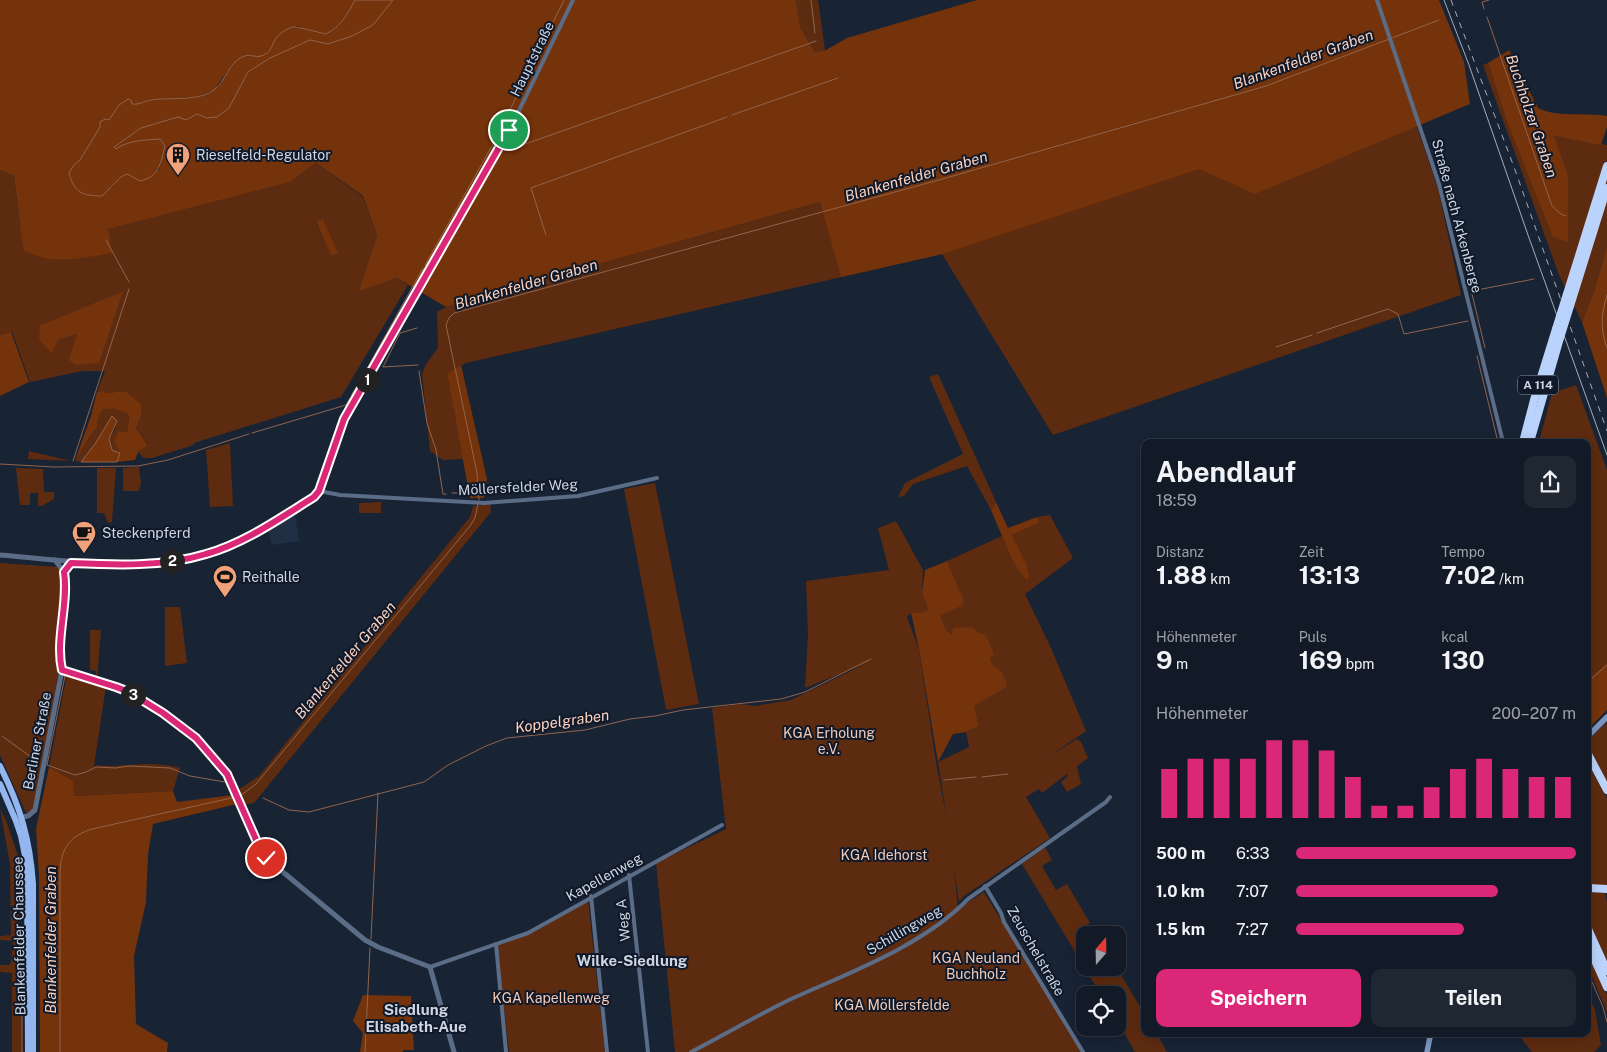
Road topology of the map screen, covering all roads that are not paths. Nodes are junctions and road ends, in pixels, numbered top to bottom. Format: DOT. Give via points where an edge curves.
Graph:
graph roads {
  1 [pos="573,0"];
  2 [pos="1377,0"];
  3 [pos="1607,166"];
  4 [pos="1607,188"];
  5 [pos="1502,439"];
  6 [pos="1524,439"];
  7 [pos="1531,439"];
  8 [pos="657,478"];
  9 [pos="319,491"];
  10 [pos="0,556"];
  11 [pos="56,560"];
  12 [pos="71,563"];
  13 [pos="64,572"];
  14 [pos="62,670"];
  15 [pos="1607,718"];
  16 [pos="1591,733"];
  17 [pos="1591,760"];
  18 [pos="1591,764"];
  19 [pos="0,766"];
  20 [pos="1594,767"];
  21 [pos="0,784"];
  22 [pos="1607,790"];
  23 [pos="1110,797"];
  24 [pos="22,817"];
  25 [pos="722,825"];
  26 [pos="629,875"];
  27 [pos="985,886"];
  28 [pos="1591,888"];
  29 [pos="1607,889"];
  30 [pos="591,896"];
  31 [pos="1591,936"];
  32 [pos="496,944"];
  33 [pos="1591,951"];
  34 [pos="430,967"];
  35 [pos="1607,971"];
  36 [pos="1607,988"];
  37 [pos="1430,1037"];
  38 [pos="28,1052"];
  39 [pos="33,1052"];
  40 [pos="454,1052"];
  41 [pos="506,1052"];
  42 [pos="607,1052"];
  43 [pos="648,1052"];
  44 [pos="691,1052"];
  45 [pos="1083,1052"];
  46 [pos="1427,1052"];
  1 -- 9 [label="street, Hauptstraße" via="509,130 344,419"];
  2 -- 5 [label="street, Straße nach Arkenberge" via="1439,184"];
  3 -- 6 [label="highway, A 114, bridge"];
  4 -- 7 [label="highway, A 114, bridge"];
  8 -- 9 [label="street, Möllersfelder Weg" via="578,496 484,503"];
  9 -- 12 [label="street" via="262,529 204,555 163,562"];
  10 -- 11 [label="street"];
  11 -- 12 [label="street"];
  11 -- 13 [label="street"];
  12 -- 13 [label="street"];
  13 -- 14 [label="street, Berliner Straße"];
  14 -- 24 [label="street, Berliner Straße" via="35,810"];
  14 -- 34 [label="street" via="135,696 196,738 227,774 266,858 365,940"];
  15 -- 16 [label="main road"];
  17 -- 20 [label="highway"];
  18 -- 20 [label="highway"];
  19 -- 24 [label="main road, Blankenfelder Chaussee"];
  20 -- 22 [label="highway"];
  21 -- 38 [label="main road, Blankenfelder Chaussee" via="21,836 27,866"];
  23 -- 27 [label="street, Schillingweg"];
  24 -- 39 [label="main road, Blankenfelder Chaussee" via="30,848 33,884"];
  25 -- 26 [label="street, Kapellenweg"];
  26 -- 30 [label="street, Kapellenweg"];
  26 -- 43 [label="street, Weg A"];
  27 -- 44 [label="street, Schillingweg" via="952,915 910,942 762,1013"];
  27 -- 45 [label="street, Zeuschelstraße"];
  28 -- 29 [label="highway"];
  30 -- 32 [label="street, Kapellenweg" via="528,932"];
  30 -- 42 [label="street"];
  31 -- 35 [label="highway"];
  32 -- 34 [label="street, Kapellenweg"];
  32 -- 41 [label="street"];
  33 -- 36 [label="highway"];
  34 -- 40 [label="street"];
  37 -- 46 [label="main road"];
}
